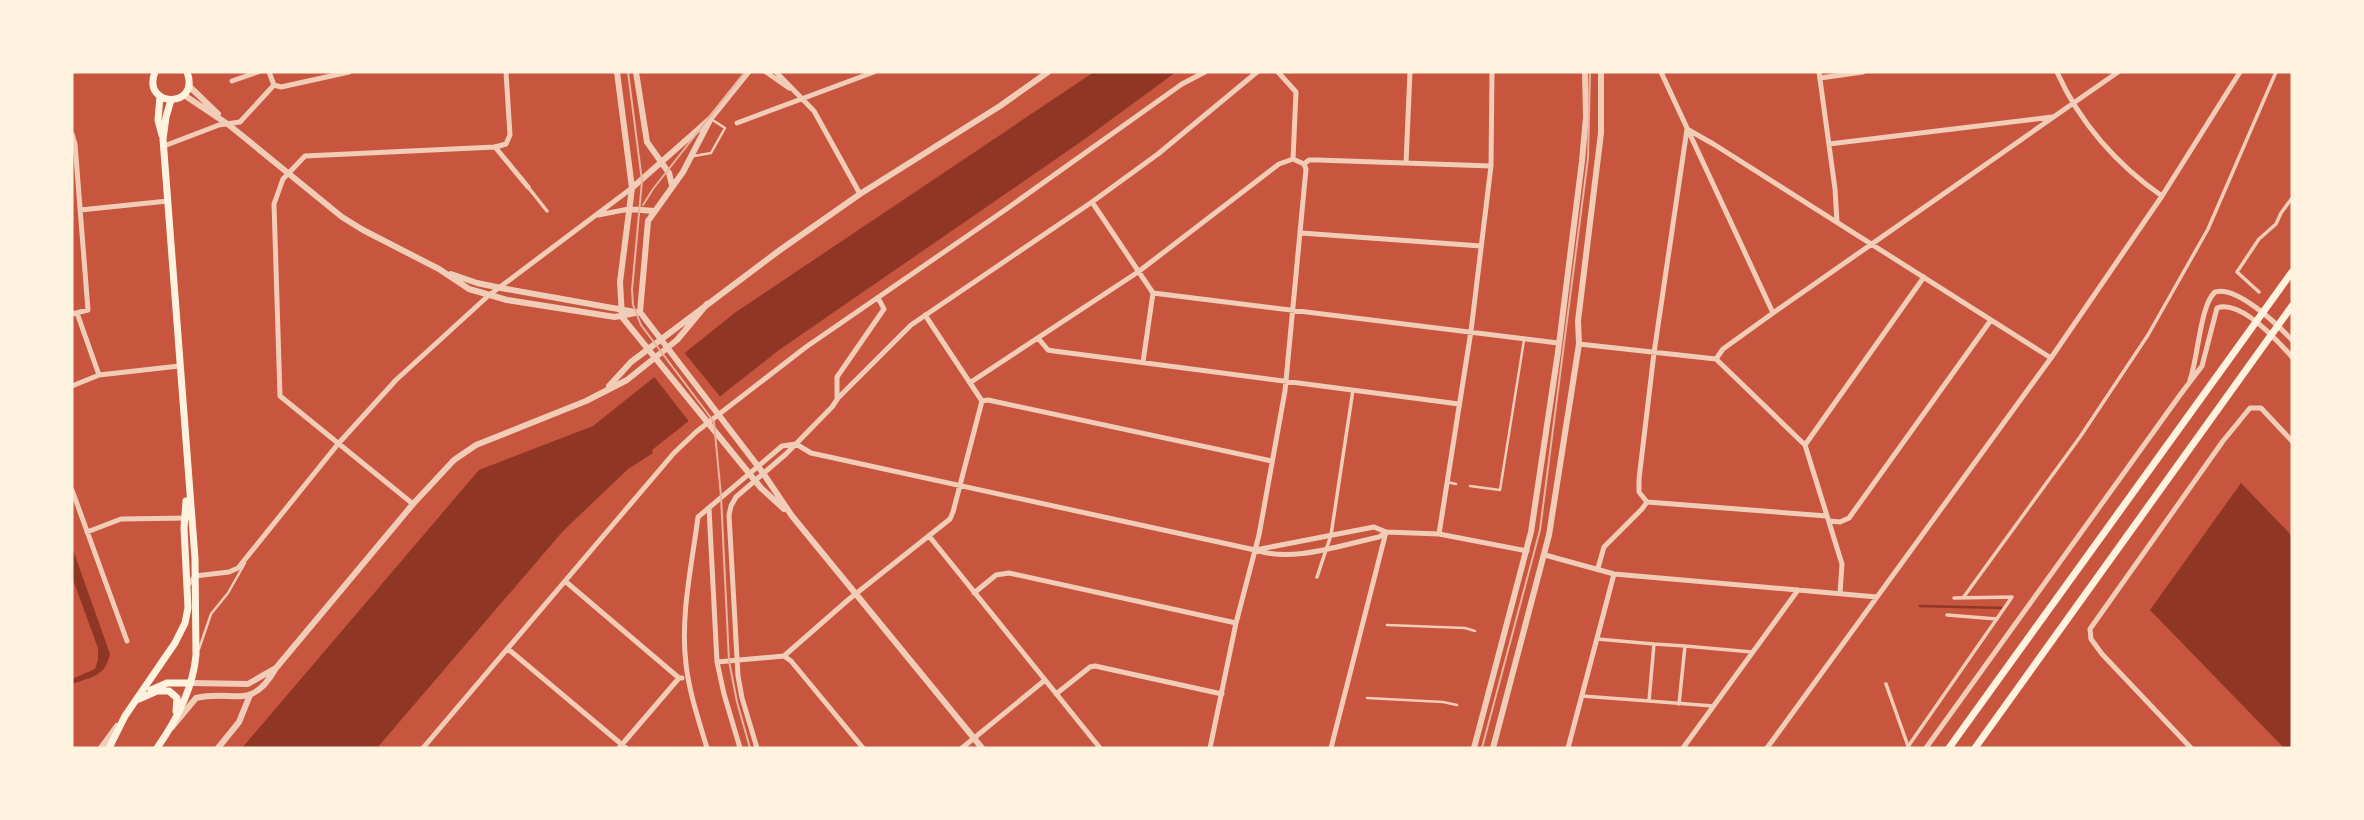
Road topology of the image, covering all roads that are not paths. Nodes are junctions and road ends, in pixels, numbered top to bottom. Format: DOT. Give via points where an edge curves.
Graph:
graph roads {
  1 [pos="187,72"];
  2 [pos="258,72"];
  3 [pos="269,72"];
  4 [pos="349,72"];
  5 [pos="506,72"];
  6 [pos="617,72"];
  7 [pos="636,72"];
  8 [pos="748,72"];
  9 [pos="766,72"];
  10 [pos="776,72"];
  11 [pos="874,72"];
  12 [pos="1048,72"];
  13 [pos="1205,72"];
  14 [pos="1257,72"];
  15 [pos="1278,72"];
  16 [pos="1410,72"];
  17 [pos="1492,72"];
  18 [pos="1585,72"];
  19 [pos="1601,72"];
  20 [pos="1661,72"];
  21 [pos="1863,72"];
  22 [pos="2057,72"];
  23 [pos="2119,72"];
  24 [pos="2240,72"];
  25 [pos="2276,72"];
  26 [pos="153,73"];
  27 [pos="1820,75"];
  28 [pos="232,81"];
  29 [pos="274,85"];
  30 [pos="189,86"];
  31 [pos="184,94"];
  32 [pos="160,96"];
  33 [pos="802,99"];
  34 [pos="171,100"];
  35 [pos="2072,103"];
  36 [pos="2055,116"];
  37 [pos="711,118"];
  38 [pos="737,123"];
  39 [pos="229,125"];
  40 [pos="1687,129"];
  41 [pos="72,134"];
  42 [pos="164,142"];
  43 [pos="1829,145"];
  44 [pos="495,148"];
  45 [pos="690,157"];
  46 [pos="1293,159"];
  47 [pos="662,163"];
  48 [pos="1406,163"];
  49 [pos="1304,164"];
  50 [pos="1491,166"];
  51 [pos="287,173"];
  52 [pos="672,185"];
  53 [pos="527,187"];
  54 [pos="632,188"];
  55 [pos="860,194"];
  56 [pos="2162,196"];
  57 [pos="2292,198"];
  58 [pos="168,201"];
  59 [pos="1092,201"];
  60 [pos="80,209"];
  61 [pos="629,209"];
  62 [pos="548,211"];
  63 [pos="654,211"];
  64 [pos="595,216"];
  65 [pos="1837,222"];
  66 [pos="1301,233"];
  67 [pos="1871,245"];
  68 [pos="1481,246"];
  69 [pos="439,269"];
  70 [pos="1138,272"];
  71 [pos="2292,272"];
  72 [pos="1924,277"];
  73 [pos="501,288"];
  74 [pos="2259,292"];
  75 [pos="1153,293"];
  76 [pos="488,296"];
  77 [pos="878,298"];
  78 [pos="707,304"];
  79 [pos="2292,306"];
  80 [pos="620,309"];
  81 [pos="1293,310"];
  82 [pos="640,312"];
  83 [pos="1773,313"];
  84 [pos="74,314"];
  85 [pos="2262,314"];
  86 [pos="925,315"];
  87 [pos="622,317"];
  88 [pos="1991,320"];
  89 [pos="2256,323"];
  90 [pos="2278,326"];
  91 [pos="1471,331"];
  92 [pos="2272,335"];
  93 [pos="1525,337"];
  94 [pos="1038,338"];
  95 [pos="2292,340"];
  96 [pos="1558,343"];
  97 [pos="1578,344"];
  98 [pos="1654,353"];
  99 [pos="2292,356"];
  100 [pos="2051,358"];
  101 [pos="1716,359"];
  102 [pos="1143,362"];
  103 [pos="179,366"];
  104 [pos="99,375"];
  105 [pos="1285,380"];
  106 [pos="971,382"];
  107 [pos="2189,383"];
  108 [pos="72,386"];
  109 [pos="608,388"];
  110 [pos="1353,390"];
  111 [pos="838,398"];
  112 [pos="982,401"];
  113 [pos="1459,404"];
  114 [pos="2292,440"];
  115 [pos="338,444"];
  116 [pos="796,444"];
  117 [pos="1805,445"];
  118 [pos="1272,461"];
  119 [pos="757,466"];
  120 [pos="748,473"];
  121 [pos="763,473"];
  122 [pos="754,480"];
  123 [pos="1447,482"];
  124 [pos="1456,484"];
  125 [pos="960,486"];
  126 [pos="1471,486"];
  127 [pos="72,490"];
  128 [pos="1647,502"];
  129 [pos="413,504"];
  130 [pos="709,508"];
  131 [pos="792,516"];
  132 [pos="188,518"];
  133 [pos="1828,519"];
  134 [pos="88,532"];
  135 [pos="1386,532"];
  136 [pos="1440,534"];
  137 [pos="1331,535"];
  138 [pos="929,536"];
  139 [pos="1327,548"];
  140 [pos="1255,550"];
  141 [pos="1527,551"];
  142 [pos="1545,555"];
  143 [pos="246,560"];
  144 [pos="1598,568"];
  145 [pos="1614,574"];
  146 [pos="195,576"];
  147 [pos="1317,577"];
  148 [pos="565,581"];
  149 [pos="187,588"];
  150 [pos="1798,590"];
  151 [pos="974,593"];
  152 [pos="1840,593"];
  153 [pos="856,595"];
  154 [pos="1877,597"];
  155 [pos="1954,598"];
  156 [pos="1964,598"];
  157 [pos="1947,615"];
  158 [pos="1365,618"];
  159 [pos="1997,619"];
  160 [pos="1372,621"];
  161 [pos="1237,623"];
  162 [pos="1387,625"];
  163 [pos="1475,631"];
  164 [pos="1597,639"];
  165 [pos="127,641"];
  166 [pos="1654,644"];
  167 [pos="1685,646"];
  168 [pos="508,649"];
  169 [pos="1754,652"];
  170 [pos="196,655"];
  171 [pos="784,656"];
  172 [pos="737,660"];
  173 [pos="717,662"];
  174 [pos="276,668"];
  175 [pos="679,678"];
  176 [pos="688,679"];
  177 [pos="1045,680"];
  178 [pos="191,682"];
  179 [pos="1886,684"];
  180 [pos="1056,694"];
  181 [pos="1222,694"];
  182 [pos="250,695"];
  183 [pos="1581,696"];
  184 [pos="1367,698"];
  185 [pos="139,699"];
  186 [pos="1649,701"];
  187 [pos="1679,704"];
  188 [pos="1457,705"];
  189 [pos="132,706"];
  190 [pos="1713,706"];
  191 [pos="125,716"];
  192 [pos="171,729"];
  193 [pos="974,738"];
  194 [pos="622,747"];
  195 [pos="1908,747"];
  196 [pos="100,748"];
  197 [pos="109,748"];
  198 [pos="157,748"];
  199 [pos="218,748"];
  200 [pos="423,748"];
  201 [pos="707,748"];
  202 [pos="740,748"];
  203 [pos="757,748"];
  204 [pos="863,748"];
  205 [pos="962,748"];
  206 [pos="982,748"];
  207 [pos="1100,748"];
  208 [pos="1210,748"];
  209 [pos="1331,748"];
  210 [pos="1475,748"];
  211 [pos="1493,748"];
  212 [pos="1568,748"];
  213 [pos="1683,748"];
  214 [pos="1767,748"];
  215 [pos="1926,748"];
  216 [pos="1949,748"];
  217 [pos="1975,748"];
  218 [pos="2191,748"];
  1 -- 30 [label="main road"];
  2 -- 28 [label="street"];
  3 -- 29 [label="street"];
  4 -- 29 [label="street" via="281,88"];
  5 -- 44 [label="street" via="510,135 506,144"];
  6 -- 54 [label="street"];
  7 -- 47 [label="street" via="647,142"];
  8 -- 37 [label="street"];
  9 -- 33 [label="street"];
  10 -- 33 [label="street"];
  11 -- 33 [label="street"];
  12 -- 55 [label="street"];
  13 -- 77 [label="street"];
  14 -- 59 [label="street"];
  15 -- 46 [label="street" via="1296,92"];
  16 -- 48 [label="street"];
  17 -- 50 [label="street"];
  18 -- 96 [label="street" via="1586,128"];
  19 -- 97 [label="street" via="1601,133"];
  20 -- 40 [label="street"];
  21 -- 27 [label="street"];
  22 -- 35 [label="street"];
  23 -- 35 [label="street"];
  24 -- 56 [label="street"];
  25 -- 156 [label="street" via="2208,229 2148,335"];
  26 -- 32 [label="main road" via="153,86"];
  27 -- 43 [label="street"];
  29 -- 39 [label="street" via="240,122"];
  30 -- 31 [label="main road"];
  30 -- 39 [label="street"];
  31 -- 34 [label="main road"];
  31 -- 39 [label="street"];
  32 -- 34 [label="main road"];
  32 -- 42 [label="main road" via="158,120"];
  33 -- 38 [label="street"];
  33 -- 55 [label="street" via="814,111"];
  34 -- 42 [label="main road"];
  35 -- 36 [label="street"];
  35 -- 56 [label="street" via="2125,167"];
  36 -- 43 [label="street"];
  36 -- 67 [label="street"];
  37 -- 45 [label="street"];
  37 -- 45 [label="lane" via="725,128 711,153"];
  37 -- 47 [label="street"];
  39 -- 42 [label="street"];
  39 -- 51 [label="street"];
  40 -- 65 [label="street"];
  40 -- 83 [label="street"];
  40 -- 98 [label="street"];
  41 -- 60 [label="street"];
  42 -- 58 [label="main road"];
  43 -- 65 [label="street"];
  44 -- 51 [label="street" via="304,156"];
  44 -- 53 [label="street"];
  45 -- 52 [label="street"];
  46 -- 49 [label="street"];
  46 -- 70 [label="street" via="1279,164"];
  47 -- 52 [label="street"];
  47 -- 54 [label="street"];
  48 -- 49 [label="street" via="1309,160"];
  48 -- 50 [label="street"];
  49 -- 66 [label="street"];
  50 -- 68 [label="street"];
  51 -- 69 [label="street" via="363,230"];
  51 -- 115 [label="street" via="274,204 281,396"];
  52 -- 63 [label="street"];
  53 -- 62 [label="street"];
  54 -- 61 [label="street"];
  54 -- 64 [label="street"];
  55 -- 78 [label="street"];
  56 -- 100 [label="street"];
  57 -- 74 [label="street" via="2237,272"];
  58 -- 60 [label="street"];
  58 -- 103 [label="main road"];
  59 -- 70 [label="street"];
  59 -- 86 [label="street"];
  60 -- 84 [label="street" via="88,310"];
  61 -- 63 [label="street"];
  61 -- 64 [label="street"];
  61 -- 80 [label="street"];
  63 -- 82 [label="street" via="646,231"];
  64 -- 73 [label="street"];
  65 -- 67 [label="street"];
  66 -- 68 [label="street"];
  66 -- 81 [label="street"];
  67 -- 72 [label="street"];
  67 -- 83 [label="street"];
  68 -- 91 [label="street"];
  69 -- 73 [label="street"];
  69 -- 76 [label="street"];
  70 -- 75 [label="street"];
  70 -- 94 [label="street"];
  71 -- 85 [label="main road"];
  72 -- 88 [label="street"];
  72 -- 117 [label="street"];
  73 -- 76 [label="street"];
  73 -- 80 [label="street"];
  75 -- 81 [label="street"];
  75 -- 102 [label="street"];
  76 -- 87 [label="street"];
  76 -- 115 [label="street" via="396,380"];
  77 -- 111 [label="street" via="884,309 837,377"];
  77 -- 148 [label="street" via="696,432"];
  78 -- 109 [label="street" via="628,364"];
  78 -- 109 [label="street" via="665,350 627,380"];
  79 -- 90 [label="main road"];
  80 -- 82 [label="street"];
  80 -- 87 [label="street"];
  81 -- 91 [label="street"];
  81 -- 105 [label="street"];
  82 -- 87 [label="street"];
  82 -- 119 [label="street"];
  83 -- 101 [label="street"];
  84 -- 104 [label="street"];
  85 -- 89 [label="main road"];
  85 -- 90 [label="street"];
  85 -- 107 [label="street" via="2228,290 2212,293"];
  86 -- 106 [label="street"];
  86 -- 111 [label="street"];
  87 -- 120 [label="street"];
  88 -- 100 [label="street"];
  88 -- 133 [label="street" via="1849,519"];
  89 -- 92 [label="street"];
  89 -- 107 [label="street" via="2235,307 2218,307 2202,366"];
  89 -- 216 [label="main road"];
  90 -- 92 [label="main road"];
  90 -- 95 [label="street"];
  91 -- 93 [label="street"];
  91 -- 113 [label="street"];
  92 -- 99 [label="street"];
  92 -- 217 [label="main road"];
  93 -- 96 [label="street"];
  93 -- 126 [label="lane" via="1500,490"];
  94 -- 102 [label="street" via="1048,350"];
  94 -- 106 [label="street"];
  96 -- 141 [label="street"];
  97 -- 98 [label="street"];
  97 -- 142 [label="street"];
  98 -- 101 [label="street"];
  98 -- 128 [label="street" via="1639,480 1639,492"];
  100 -- 154 [label="street"];
  101 -- 117 [label="street"];
  102 -- 105 [label="street"];
  103 -- 104 [label="street"];
  103 -- 132 [label="main road"];
  104 -- 108 [label="street"];
  105 -- 110 [label="street"];
  105 -- 118 [label="street"];
  106 -- 112 [label="street"];
  107 -- 215 [label="street"];
  109 -- 129 [label="street" via="471,448"];
  110 -- 113 [label="street"];
  110 -- 137 [label="street"];
  111 -- 116 [label="street"];
  112 -- 118 [label="street"];
  112 -- 125 [label="street"];
  113 -- 123 [label="street"];
  114 -- 218 [label="street" via="2261,408 2250,408 2089,632 2112,666"];
  115 -- 129 [label="street"];
  115 -- 143 [label="street"];
  116 -- 119 [label="street" via="782,446"];
  116 -- 121 [label="street"];
  116 -- 125 [label="street" via="811,453"];
  117 -- 133 [label="street"];
  118 -- 140 [label="street"];
  119 -- 120 [label="street"];
  119 -- 121 [label="street"];
  120 -- 122 [label="street"];
  120 -- 130 [label="street"];
  121 -- 122 [label="street"];
  121 -- 131 [label="street"];
  122 -- 131 [label="street"];
  122 -- 172 [label="street" via="736,497 729,515"];
  123 -- 124 [label="lane"];
  123 -- 136 [label="street"];
  125 -- 138 [label="street" via="950,519"];
  125 -- 140 [label="street"];
  127 -- 134 [label="street"];
  128 -- 133 [label="street"];
  128 -- 144 [label="street" via="1604,547"];
  129 -- 174 [label="street"];
  130 -- 173 [label="street"];
  130 -- 176 [label="street" via="698,517 693,554 685,631"];
  131 -- 153 [label="street"];
  132 -- 134 [label="street" via="121,519"];
  132 -- 146 [label="main road"];
  132 -- 149 [label="main road"];
  133 -- 152 [label="street" via="1842,564"];
  134 -- 165 [label="street"];
  135 -- 136 [label="street"];
  135 -- 137 [label="street" via="1374,527"];
  135 -- 139 [label="street"];
  135 -- 158 [label="street"];
  136 -- 141 [label="street"];
  137 -- 139 [label="street"];
  137 -- 140 [label="street"];
  138 -- 151 [label="street"];
  138 -- 153 [label="street"];
  139 -- 140 [label="street" via="1277,554"];
  139 -- 147 [label="street"];
  140 -- 161 [label="street"];
  141 -- 142 [label="street"];
  141 -- 210 [label="street"];
  142 -- 144 [label="street"];
  142 -- 211 [label="street"];
  143 -- 146 [label="street" via="233,571"];
  143 -- 170 [label="lane" via="211,614"];
  144 -- 145 [label="street"];
  145 -- 150 [label="street"];
  145 -- 164 [label="street"];
  146 -- 149 [label="street"];
  146 -- 170 [label="main road"];
  148 -- 168 [label="street"];
  148 -- 175 [label="street"];
  149 -- 189 [label="main road" via="184,626"];
  150 -- 152 [label="street"];
  150 -- 169 [label="street"];
  151 -- 161 [label="street" via="996,575 1009,573"];
  151 -- 177 [label="street"];
  152 -- 154 [label="street"];
  153 -- 171 [label="street"];
  153 -- 193 [label="street"];
  154 -- 214 [label="street"];
  155 -- 156 [label="street"];
  156 -- 159 [label="street" via="2012,597"];
  157 -- 159 [label="street"];
  158 -- 160 [label="lane"];
  158 -- 209 [label="street"];
  159 -- 195 [label="street"];
  161 -- 181 [label="street"];
  162 -- 163 [label="lane"];
  164 -- 166 [label="street"];
  164 -- 183 [label="street"];
  166 -- 167 [label="street"];
  166 -- 186 [label="street"];
  167 -- 169 [label="street"];
  167 -- 187 [label="street"];
  168 -- 194 [label="street"];
  168 -- 200 [label="street"];
  169 -- 190 [label="street"];
  170 -- 178 [label="main road"];
  171 -- 172 [label="street"];
  171 -- 204 [label="street"];
  172 -- 173 [label="street"];
  172 -- 203 [label="street" via="742,698"];
  173 -- 202 [label="street"];
  174 -- 178 [label="street" via="248,684"];
  174 -- 182 [label="street" via="260,691"];
  175 -- 176 [label="street"];
  175 -- 194 [label="street"];
  176 -- 201 [label="street"];
  177 -- 180 [label="street"];
  177 -- 193 [label="street"];
  178 -- 185 [label="main road" via="167,683"];
  178 -- 192 [label="main road"];
  179 -- 195 [label="street"];
  180 -- 181 [label="street" via="1095,666"];
  180 -- 207 [label="street"];
  181 -- 208 [label="street"];
  182 -- 192 [label="street" via="196,698"];
  182 -- 199 [label="street" via="239,722"];
  183 -- 186 [label="street"];
  183 -- 212 [label="street"];
  184 -- 188 [label="lane"];
  185 -- 189 [label="main road"];
  185 -- 192 [label="main road" via="157,691 174,694 178,703"];
  186 -- 187 [label="street"];
  187 -- 190 [label="street"];
  189 -- 191 [label="main road"];
  190 -- 213 [label="street"];
  191 -- 196 [label="street"];
  191 -- 197 [label="main road"];
  192 -- 198 [label="main road"];
  193 -- 205 [label="street"];
  193 -- 206 [label="street"];
}
